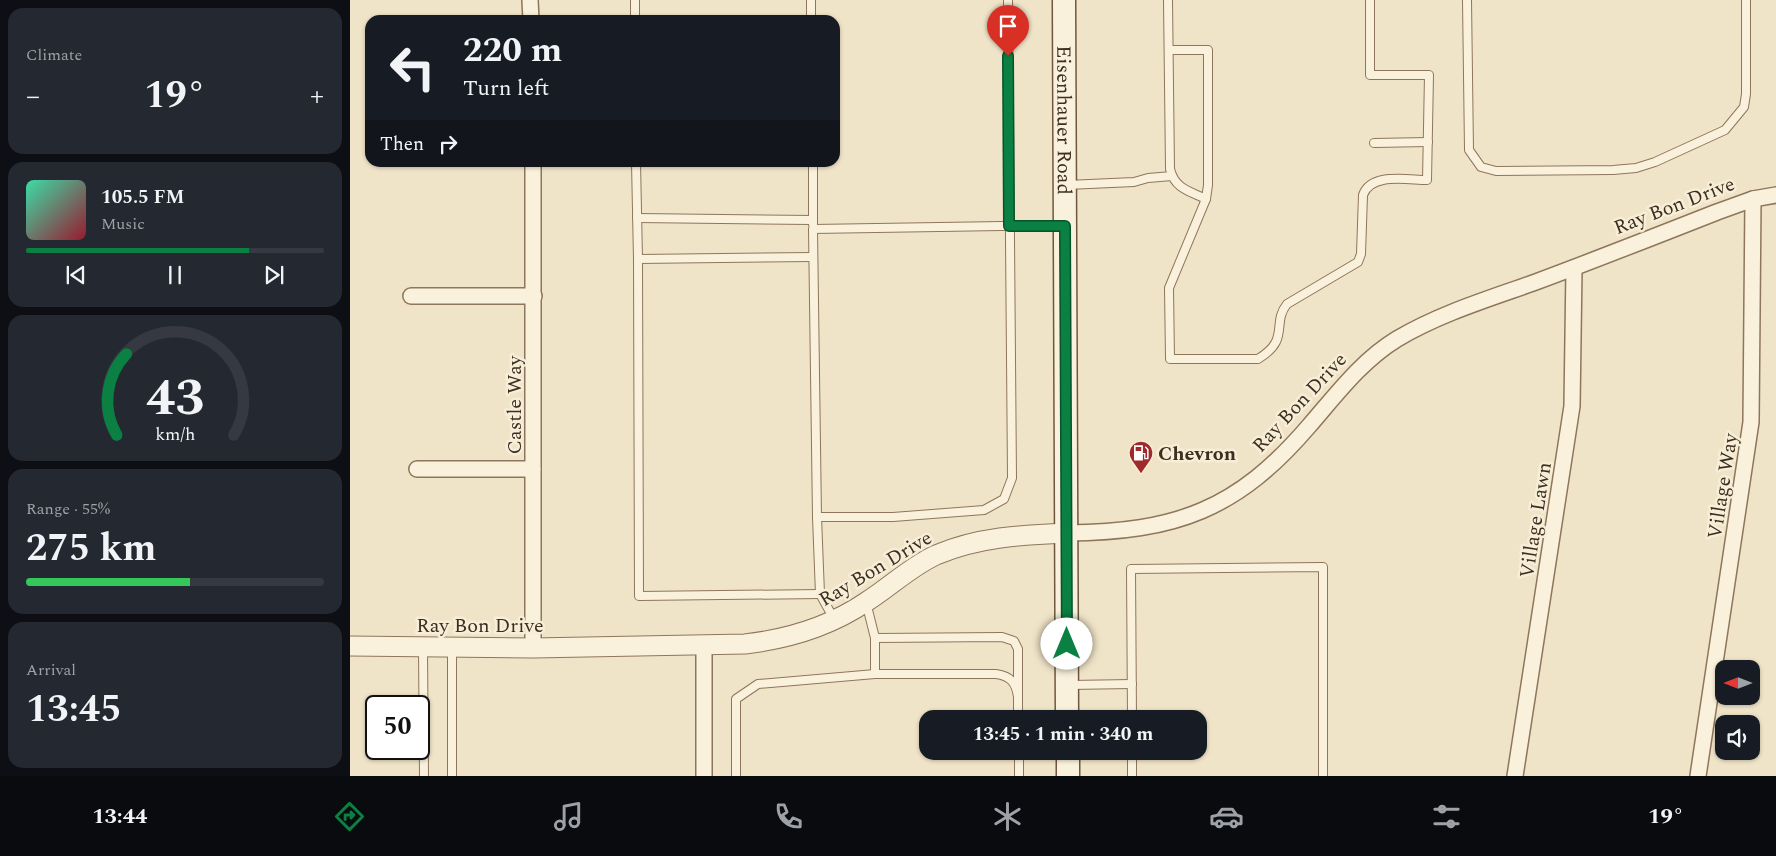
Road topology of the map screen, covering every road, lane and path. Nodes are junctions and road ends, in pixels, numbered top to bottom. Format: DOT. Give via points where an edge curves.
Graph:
graph roads {
  1 [pos="530,0"];
  2 [pos="635,0"];
  3 [pos="811,0"];
  4 [pos="1008,0"];
  5 [pos="1064,0"];
  6 [pos="1168,0"];
  7 [pos="1370,0"];
  8 [pos="1467,0"];
  9 [pos="1746,0"];
  10 [pos="531,15"];
  11 [pos="635,15"];
  12 [pos="811,15"];
  13 [pos="1170,50"];
  14 [pos="1428,142"];
  15 [pos="1374,143"];
  16 [pos="533,167"];
  17 [pos="636,167"];
  18 [pos="812,167"];
  19 [pos="1172,176"];
  20 [pos="1065,185"];
  21 [pos="1776,195"];
  22 [pos="1206,199"];
  23 [pos="1753,199"];
  24 [pos="637,218"];
  25 [pos="813,220"];
  26 [pos="1009,226"];
  27 [pos="1065,226"];
  28 [pos="813,229"];
  29 [pos="813,257"];
  30 [pos="638,260"];
  31 [pos="1574,268"];
  32 [pos="411,296"];
  33 [pos="534,296"];
  34 [pos="417,469"];
  35 [pos="533,469"];
  36 [pos="817,517"];
  37 [pos="1067,533"];
  38 [pos="820,594"];
  39 [pos="866,602"];
  40 [pos="834,620"];
  41 [pos="875,638"];
  42 [pos="704,644"];
  43 [pos="350,646"];
  44 [pos="423,647"];
  45 [pos="452,648"];
  46 [pos="533,648"];
  47 [pos="875,674"];
  48 [pos="1132,684"];
  49 [pos="1067,685"];
  50 [pos="1018,697"];
  51 [pos="1018,710"];
  52 [pos="1067,710"];
  53 [pos="1132,710"];
  54 [pos="1018,760"];
  55 [pos="1068,760"];
  56 [pos="1132,760"];
  57 [pos="424,776"];
  58 [pos="452,776"];
  59 [pos="704,776"];
  60 [pos="736,776"];
  61 [pos="1019,776"];
  62 [pos="1068,776"];
  63 [pos="1132,776"];
  64 [pos="1323,776"];
  65 [pos="1515,776"];
  66 [pos="1698,776"];
  1 -- 10 [label="street"];
  2 -- 11 [label="lane"];
  3 -- 12 [label="lane"];
  4 -- 26 [label="lane"];
  5 -- 20 [label="main road, Eisenhauer Road"];
  6 -- 13 [label="lane"];
  7 -- 14 [label="lane" via="1370,75 1429,75"];
  8 -- 9 [label="lane" via="1469,150 1481,167 1496,171 1636,168 1725,130 1744,106 1746,94"];
  13 -- 19 [label="lane"];
  13 -- 22 [label="lane" via="1208,50"];
  14 -- 15 [label="lane"];
  14 -- 22 [label="lane" via="1427,180 1379,180 1365,189 1358,262 1286,304 1276,342 1258,359 1170,359 1169,288"];
  16 -- 33 [label="street, Castle Way"];
  17 -- 24 [label="lane"];
  18 -- 25 [label="lane"];
  19 -- 20 [label="lane" via="1134,182"];
  19 -- 22 [label="lane" via="1179,187"];
  20 -- 27 [label="main road, Eisenhauer Road"];
  21 -- 23 [label="street, Ray Bon Drive"];
  23 -- 31 [label="street, Ray Bon Drive"];
  23 -- 66 [label="street, Village Way" via="1752,422"];
  24 -- 25 [label="lane"];
  24 -- 30 [label="lane"];
  25 -- 28 [label="lane"];
  26 -- 27 [label="lane"];
  26 -- 28 [label="lane"];
  26 -- 36 [label="lane" via="1012,478 1004,499 984,510 893,517"];
  27 -- 37 [label="main road, Eisenhauer Road"];
  28 -- 29 [label="lane"];
  29 -- 30 [label="lane"];
  29 -- 36 [label="lane"];
  30 -- 38 [label="lane" via="639,596"];
  31 -- 37 [label="street, Ray Bon Drive" via="1468,307 1396,340 1336,393 1286,454 1248,486 1212,506 1162,525 1099,533"];
  31 -- 65 [label="street, Village Lawn" via="1572,406"];
  32 -- 33 [label="street"];
  33 -- 35 [label="street, Castle Way"];
  34 -- 35 [label="street"];
  35 -- 46 [label="street, Castle Way"];
  36 -- 38 [label="lane"];
  37 -- 39 [label="street, Ray Bon Drive" via="1002,536 957,547 914,567"];
  37 -- 49 [label="main road, Eisenhauer Road"];
  38 -- 40 [label="lane"];
  39 -- 40 [label="street, Ray Bon Drive"];
  39 -- 41 [label="lane"];
  40 -- 42 [label="street, Ray Bon Drive" via="770,641"];
  41 -- 47 [label="lane"];
  41 -- 50 [label="lane" via="1008,638 1018,649"];
  42 -- 46 [label="street, Ray Bon Drive"];
  42 -- 59 [label="street"];
  43 -- 44 [label="street, Ray Bon Drive"];
  44 -- 45 [label="street, Ray Bon Drive"];
  44 -- 57 [label="lane"];
  45 -- 46 [label="street, Ray Bon Drive"];
  45 -- 58 [label="lane"];
  47 -- 50 [label="lane" via="996,674 1009,678 1015,684"];
  47 -- 60 [label="lane" via="758,684 736,699"];
  48 -- 49 [label="lane"];
  48 -- 53 [label="lane"];
  48 -- 64 [label="lane" via="1131,569 1323,567"];
  49 -- 52 [label="main road, Eisenhauer Road"];
  50 -- 51 [label="lane"];
  54 -- 61 [label="lane"];
  55 -- 62 [label="main road"];
  56 -- 63 [label="lane"];
}
